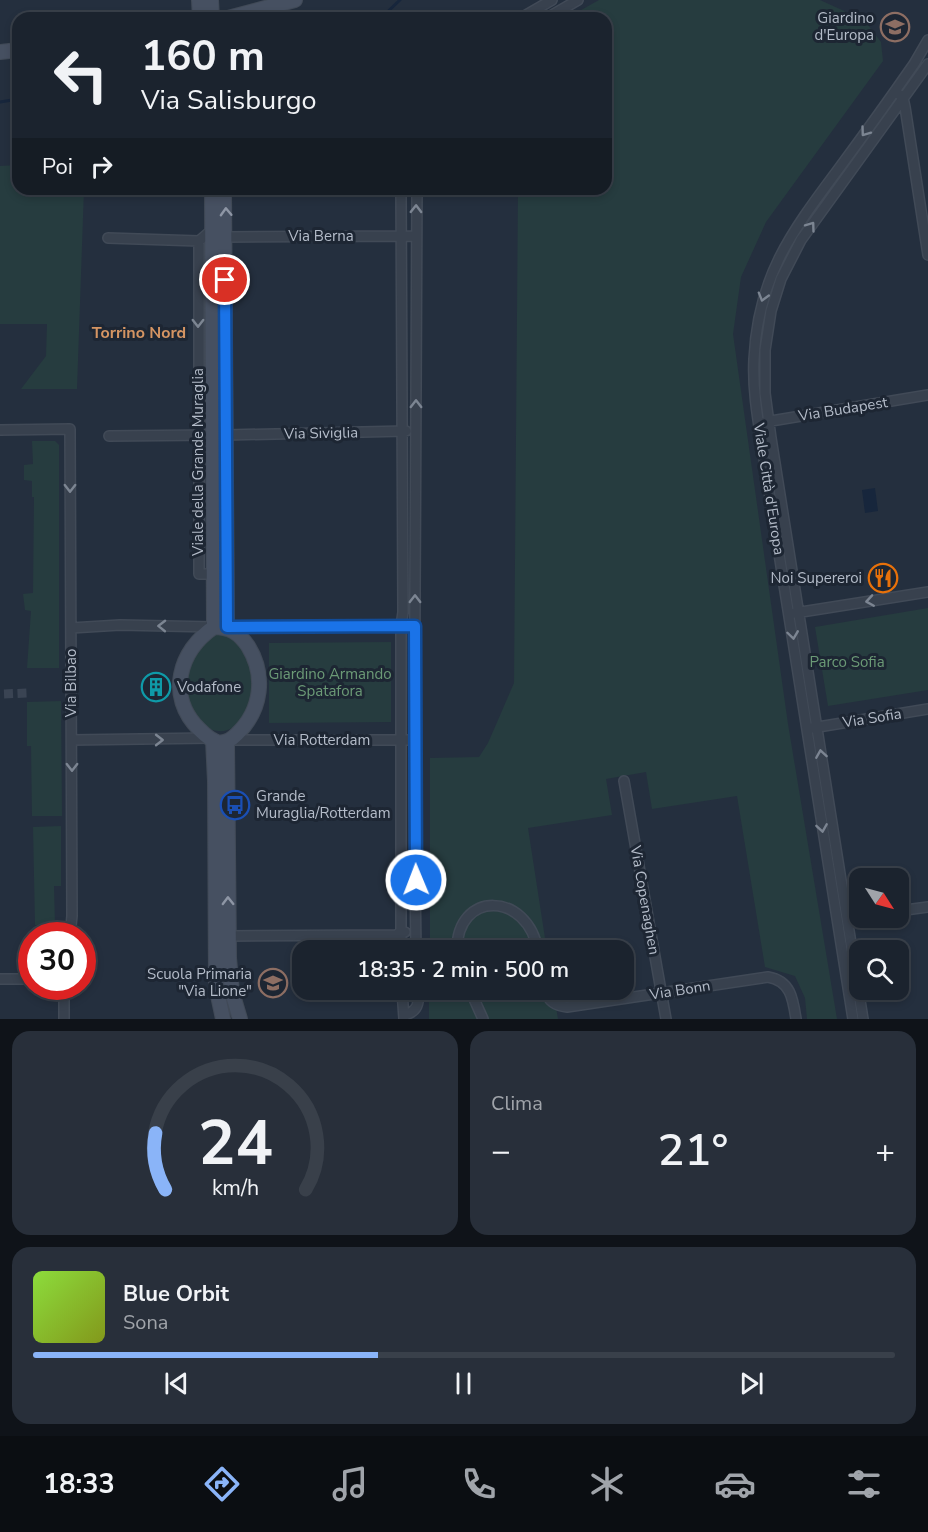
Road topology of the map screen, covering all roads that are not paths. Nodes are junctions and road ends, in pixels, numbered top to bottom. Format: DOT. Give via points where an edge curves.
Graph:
graph roads {
  1 [pos="295,0"];
  2 [pos="552,0"];
  3 [pos="579,0"];
  4 [pos="250,12"];
  5 [pos="531,12"];
  6 [pos="558,12"];
  7 [pos="928,40"];
  8 [pos="928,64"];
  9 [pos="894,91"];
  10 [pos="903,98"];
  11 [pos="212,195"];
  12 [pos="224,195"];
  13 [pos="401,195"];
  14 [pos="417,195"];
  15 [pos="213,229"];
  16 [pos="401,236"];
  17 [pos="416,236"];
  18 [pos="226,237"];
  19 [pos="108,238"];
  20 [pos="198,241"];
  21 [pos="928,255"];
  22 [pos="928,395"];
  23 [pos="764,422"];
  24 [pos="0,430"];
  25 [pos="403,431"];
  26 [pos="416,431"];
  27 [pos="198,435"];
  28 [pos="220,435"];
  29 [pos="109,436"];
  30 [pos="215,574"];
  31 [pos="928,592"];
  32 [pos="794,613"];
  33 [pos="401,626"];
  34 [pos="415,626"];
  35 [pos="221,627"];
  36 [pos="71,628"];
  37 [pos="928,709"];
  38 [pos="811,728"];
  39 [pos="72,740"];
  40 [pos="220,740"];
  41 [pos="402,740"];
  42 [pos="415,740"];
  43 [pos="624,781"];
  44 [pos="928,907"];
  45 [pos="909,910"];
  46 [pos="848,920"];
  47 [pos="838,921"];
  48 [pos="70,922"];
  49 [pos="401,931"];
  50 [pos="416,935"];
  51 [pos="229,936"];
  52 [pos="401,940"];
  53 [pos="416,940"];
  54 [pos="457,940"];
  55 [pos="535,940"];
  56 [pos="0,979"];
  57 [pos="18,979"];
  58 [pos="662,993"];
  59 [pos="634,997"];
  60 [pos="65,1000"];
  61 [pos="403,1000"];
  62 [pos="418,1000"];
  63 [pos="474,1000"];
  64 [pos="551,1000"];
  65 [pos="614,1000"];
  66 [pos="404,1017"];
  67 [pos="64,1018"];
  68 [pos="223,1019"];
  69 [pos="240,1019"];
  70 [pos="483,1019"];
  71 [pos="666,1019"];
  72 [pos="796,1019"];
  73 [pos="853,1019"];
  74 [pos="863,1019"];
  1 -- 4 [label="street"];
  2 -- 5 [label="street"];
  3 -- 6 [label="street"];
  7 -- 9 [label="street, Viale Città d'Europa"];
  8 -- 10 [label="street, Viale Città d'Europa"];
  9 -- 10 [label="street"];
  9 -- 23 [label="street, Viale Città d'Europa, one-way" via="793,232 769,279 757,322 753,361"];
  10 -- 21 [label="street"];
  23 -- 10 [label="street, Viale Città d'Europa, one-way" via="765,350 781,279 801,240"];
  11 -- 15 [label="street, Viale della Grande Muraglia"];
  18 -- 12 [label="street, Viale della Grande Muraglia, one-way"];
  13 -- 16 [label="street"];
  17 -- 14 [label="street, one-way"];
  15 -- 20 [label="street"];
  15 -- 28 [label="street, Viale della Grande Muraglia"];
  16 -- 17 [label="street, Via Berna"];
  16 -- 18 [label="street, Via Berna"];
  16 -- 25 [label="street"];
  26 -- 17 [label="street, one-way"];
  18 -- 28 [label="street, Viale della Grande Muraglia"];
  19 -- 20 [label="street"];
  20 -- 27 [label="street, one-way"];
  22 -- 23 [label="street, Via Budapest"];
  23 -- 32 [label="street, Viale Città d'Europa"];
  24 -- 36 [label="street, Via Bilbao, one-way" via="70,429"];
  25 -- 26 [label="street, Via Siviglia"];
  25 -- 28 [label="street, Via Siviglia"];
  25 -- 33 [label="street"];
  34 -- 26 [label="street, one-way"];
  27 -- 28 [label="street, Via Siviglia"];
  27 -- 29 [label="street, Via Siviglia"];
  27 -- 30 [label="street" via="199,574"];
  28 -- 30 [label="street, Viale della Grande Muraglia"];
  28 -- 35 [label="street, Viale della Grande Muraglia"];
  30 -- 35 [label="street, Viale della Grande Muraglia"];
  31 -- 32 [label="street, one-way"];
  32 -- 38 [label="street, Viale Città d'Europa"];
  33 -- 34 [label="street"];
  33 -- 35 [label="street"];
  33 -- 41 [label="street"];
  34 -- 42 [label="street"];
  35 -- 36 [label="street, one-way"];
  35 -- 40 [label="street" via="241,638 250,650 260,681 253,713 241,730"];
  35 -- 40 [label="street" via="200,638 189,651 180,681 188,715 198,728"];
  36 -- 39 [label="street, Via Bilbao"];
  37 -- 38 [label="street, Via Sofia"];
  46 -- 38 [label="street, Viale Città d'Europa, one-way"];
  38 -- 47 [label="street, Viale Città d'Europa, one-way"];
  39 -- 40 [label="street, Via Rotterdam, one-way"];
  39 -- 48 [label="street, Via Bilbao, one-way"];
  40 -- 41 [label="street, Via Rotterdam"];
  51 -- 40 [label="street, one-way"];
  40 -- 68 [label="street" via="215,791 216,986"];
  41 -- 42 [label="street, Via Rotterdam"];
  41 -- 49 [label="street"];
  42 -- 50 [label="street"];
  43 -- 58 [label="street, Via Copenaghen"];
  44 -- 45 [label="street"];
  46 -- 47 [label="street"];
  46 -- 74 [label="street, Viale Città d'Europa"];
  47 -- 73 [label="street, Viale Città d'Europa"];
  49 -- 50 [label="street"];
  49 -- 51 [label="street" via="397,935"];
  49 -- 52 [label="street"];
  50 -- 53 [label="street"];
  51 -- 69 [label="street" via="231,987"];
  54 -- 55 [label="street" via="463,921 477,909 493,906 508,909 526,920"];
  56 -- 57 [label="street"];
  58 -- 59 [label="street, Via Bonn"];
  58 -- 71 [label="street, Via Copenaghen"];
  58 -- 72 [label="street, Via Bonn" via="770,978 782,982 789,990"];
  60 -- 67 [label="street"];
  61 -- 66 [label="street"];
  62 -- 66 [label="street" via="417,1007"];
  63 -- 70 [label="street"];
  64 -- 65 [label="street, Via Bonn" via="565,1007"];
}
